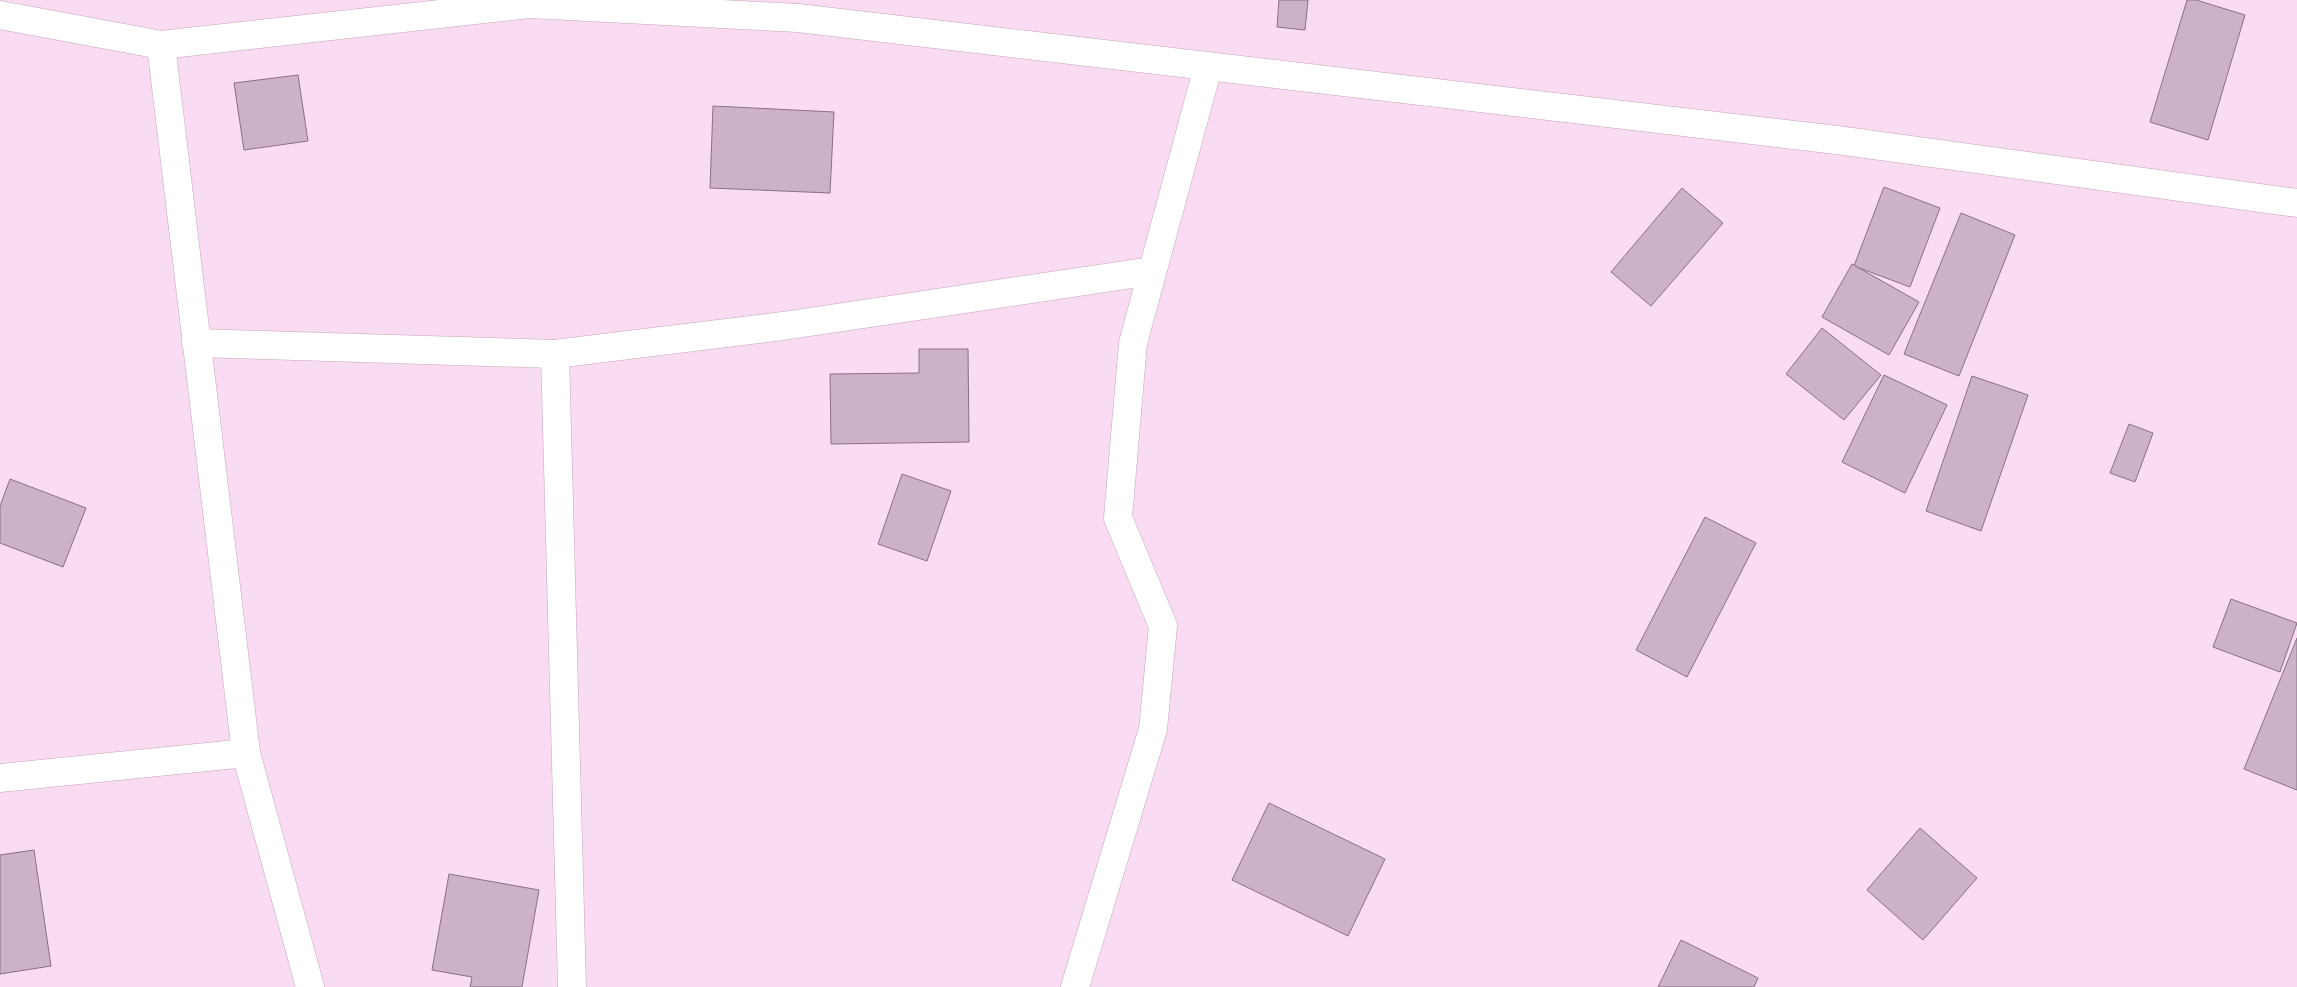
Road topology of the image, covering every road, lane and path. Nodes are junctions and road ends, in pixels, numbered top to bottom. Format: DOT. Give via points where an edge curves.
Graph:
graph roads {
  1 [pos="717,7"];
  2 [pos="0,15"];
  3 [pos="161,45"];
  4 [pos="1208,67"];
  5 [pos="2297,203"];
  6 [pos="1152,271"];
  7 [pos="196,343"];
  8 [pos="556,354"];
  9 [pos="246,753"];
  10 [pos="0,778"];
  11 [pos="310,987"];
  12 [pos="572,987"];
  13 [pos="1076,987"];
  1 -- 3 [label="street" via="530,4"];
  1 -- 4 [label="street"];
  2 -- 3 [label="street"];
  3 -- 7 [label="street"];
  4 -- 5 [label="street" via="1836,140"];
  4 -- 6 [label="street"];
  6 -- 8 [label="street" via="783,326"];
  6 -- 13 [label="street" via="1132,343 1118,518 1163,626 1153,729"];
  7 -- 8 [label="street"];
  7 -- 9 [label="street"];
  8 -- 12 [label="street"];
  9 -- 10 [label="street"];
  9 -- 11 [label="street"];
}
